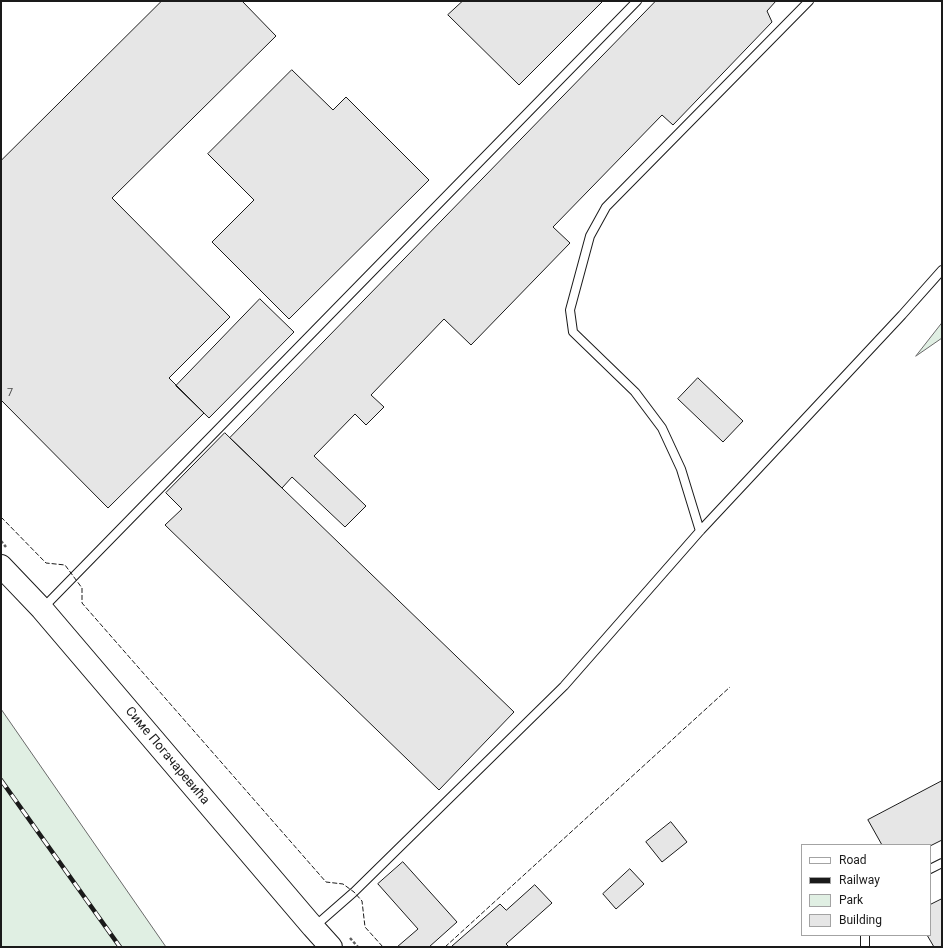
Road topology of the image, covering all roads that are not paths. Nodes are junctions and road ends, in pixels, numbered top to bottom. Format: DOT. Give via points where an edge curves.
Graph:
graph roads {
  1 [pos="637,1"];
  2 [pos="809,1"];
  3 [pos="942,270"];
  4 [pos="700,531"];
  5 [pos="1,566"];
  6 [pos="42,609"];
  7 [pos="942,863"];
  8 [pos="931,868"];
  9 [pos="313,927"];
  10 [pos="866,936"];
  11 [pos="331,947"];
  12 [pos="865,947"];
  1 -- 6 [label="lane"];
  2 -- 4 [label="lane" via="606,207 590,236 570,310 573,332 635,392 662,428 681,469"];
  3 -- 4 [label="lane"];
  4 -- 9 [label="lane" via="564,686 354,892"];
  5 -- 6 [label="main road, Симе Погачаревића"];
  6 -- 9 [label="main road, Симе Погачаревића"];
  7 -- 8 [label="lane"];
  9 -- 11 [label="main road, Симе Погачаревића"];
  10 -- 12 [label="lane"];
}
